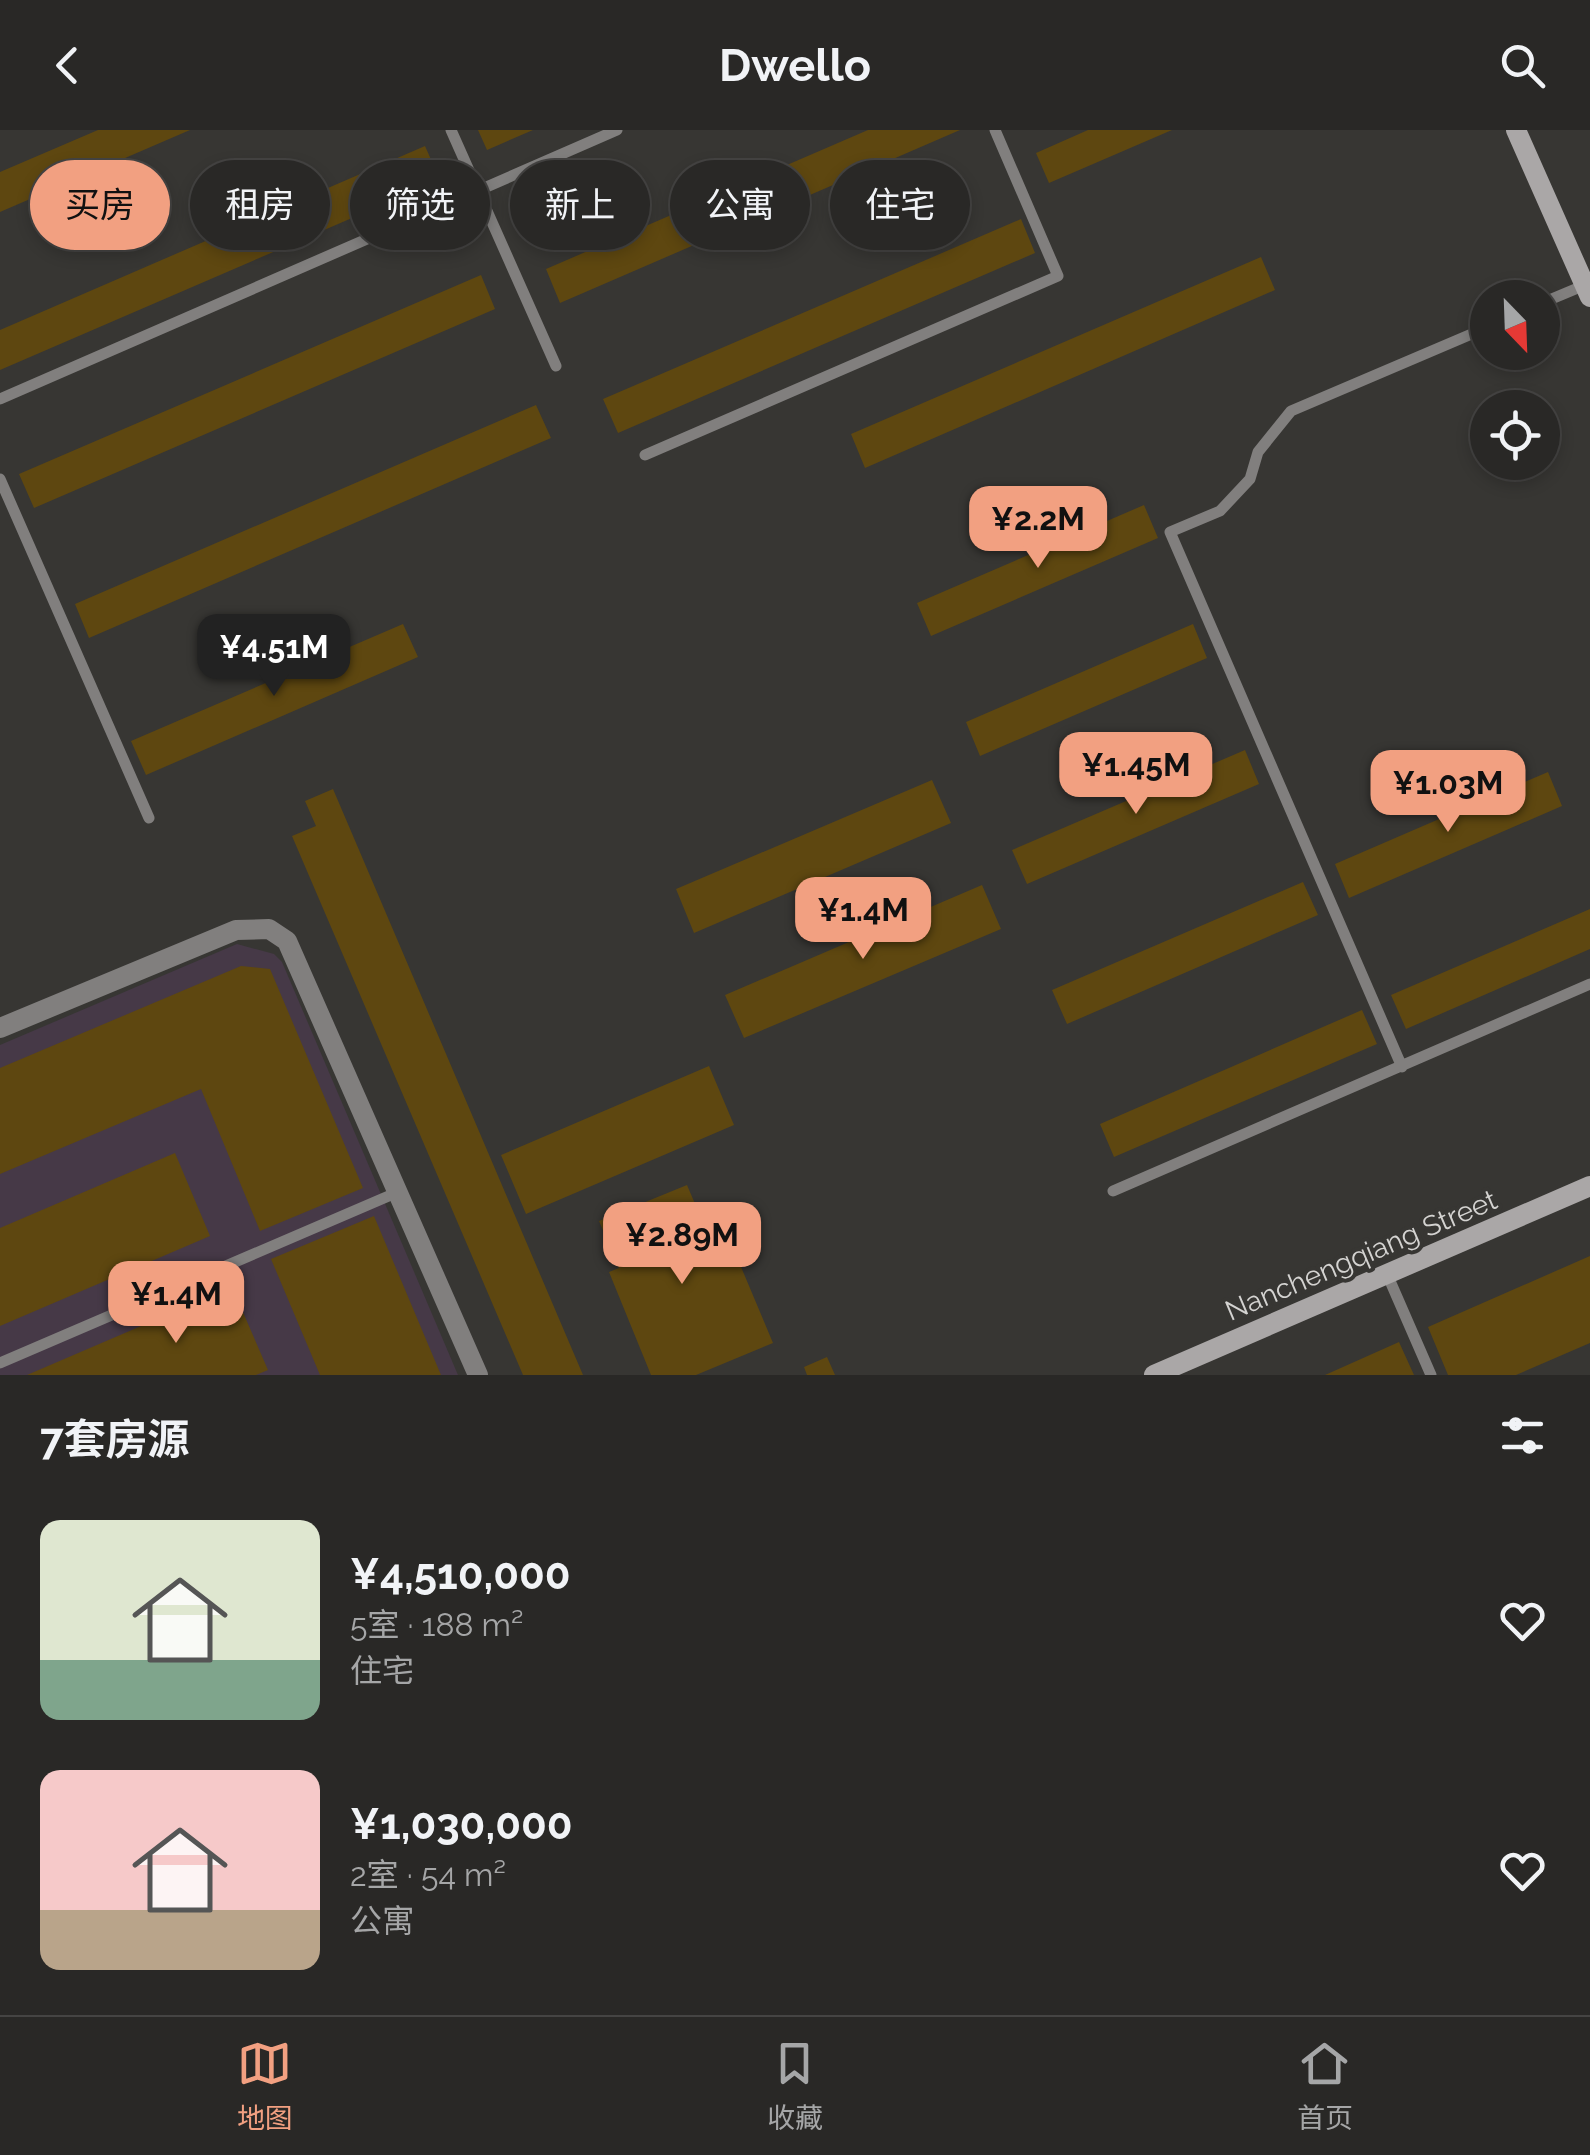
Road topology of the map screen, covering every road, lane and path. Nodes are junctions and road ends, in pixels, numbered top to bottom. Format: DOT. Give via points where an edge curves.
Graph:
graph roads {
  1 [pos="451,130"];
  2 [pos="617,130"];
  3 [pos="996,130"];
  4 [pos="1516,130"];
  5 [pos="464,160"];
  6 [pos="490,186"];
  7 [pos="490,218"];
  8 [pos="350,246"];
  9 [pos="1586,283"];
  10 [pos="1560,295"];
  11 [pos="1470,335"];
  12 [pos="556,366"];
  13 [pos="0,398"];
  14 [pos="645,455"];
  15 [pos="0,479"];
  16 [pos="149,818"];
  17 [pos="1590,984"];
  18 [pos="0,1028"];
  19 [pos="1402,1067"];
  20 [pos="1590,1186"];
  21 [pos="398,1192"];
  22 [pos="1112,1192"];
  23 [pos="1387,1274"];
  24 [pos="0,1363"];
  25 [pos="478,1375"];
  26 [pos="1154,1375"];
  27 [pos="1431,1375"];
  1 -- 5 [label="lane"];
  2 -- 6 [label="lane"];
  3 -- 14 [label="lane" via="1058,276"];
  4 -- 9 [label="street"];
  7 -- 12 [label="lane"];
  8 -- 13 [label="lane"];
  9 -- 10 [label="lane"];
  11 -- 19 [label="lane" via="1291,411 1258,452 1250,479 1220,511 1170,532"];
  15 -- 16 [label="lane"];
  17 -- 19 [label="lane"];
  18 -- 21 [label="street" via="236,930 269,929 287,942"];
  19 -- 22 [label="lane"];
  20 -- 23 [label="street, Nanchengqiang Street"];
  21 -- 24 [label="lane"];
  21 -- 25 [label="street"];
  23 -- 26 [label="street, Nanchengqiang Street"];
  23 -- 27 [label="lane"];
}
